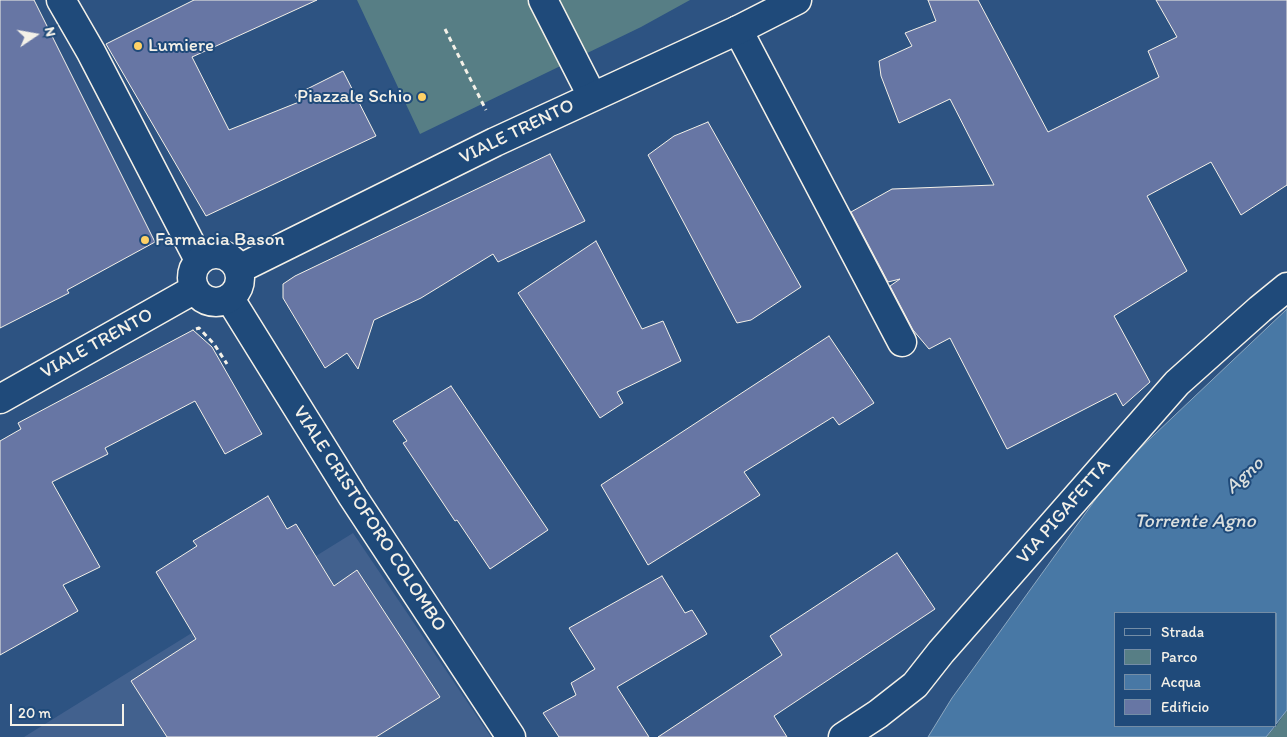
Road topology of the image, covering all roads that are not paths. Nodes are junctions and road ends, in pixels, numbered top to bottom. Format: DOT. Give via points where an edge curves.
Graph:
graph roads {
  1 [pos="61,0"];
  2 [pos="543,0"];
  3 [pos="797,0"];
  4 [pos="738,30"];
  5 [pos="592,96"];
  6 [pos="199,260"];
  7 [pos="239,269"];
  8 [pos="1287,287"];
  9 [pos="195,289"];
  10 [pos="230,298"];
  11 [pos="902,342"];
  12 [pos="0,399"];
  13 [pos="511,737"];
  14 [pos="842,737"];
  1 -- 6 [label="street"];
  2 -- 5 [label="street"];
  3 -- 4 [label="street, VIALE TRENTO"];
  4 -- 5 [label="street, VIALE TRENTO"];
  4 -- 11 [label="street"];
  5 -- 7 [label="street, VIALE TRENTO"];
  6 -- 7 [label="street" via="221,254 235,261"];
  6 -- 9 [label="street" via="192,274"];
  7 -- 10 [label="street" via="240,286"];
  8 -- 14 [label="street, VIA PIGAFETTA" via="1177,383 940,652 915,685"];
  9 -- 10 [label="street" via="206,300 222,302"];
  9 -- 12 [label="street, VIALE TRENTO"];
  10 -- 13 [label="street, VIALE CRISTOFORO COLOMBO" via="352,497"];
}
